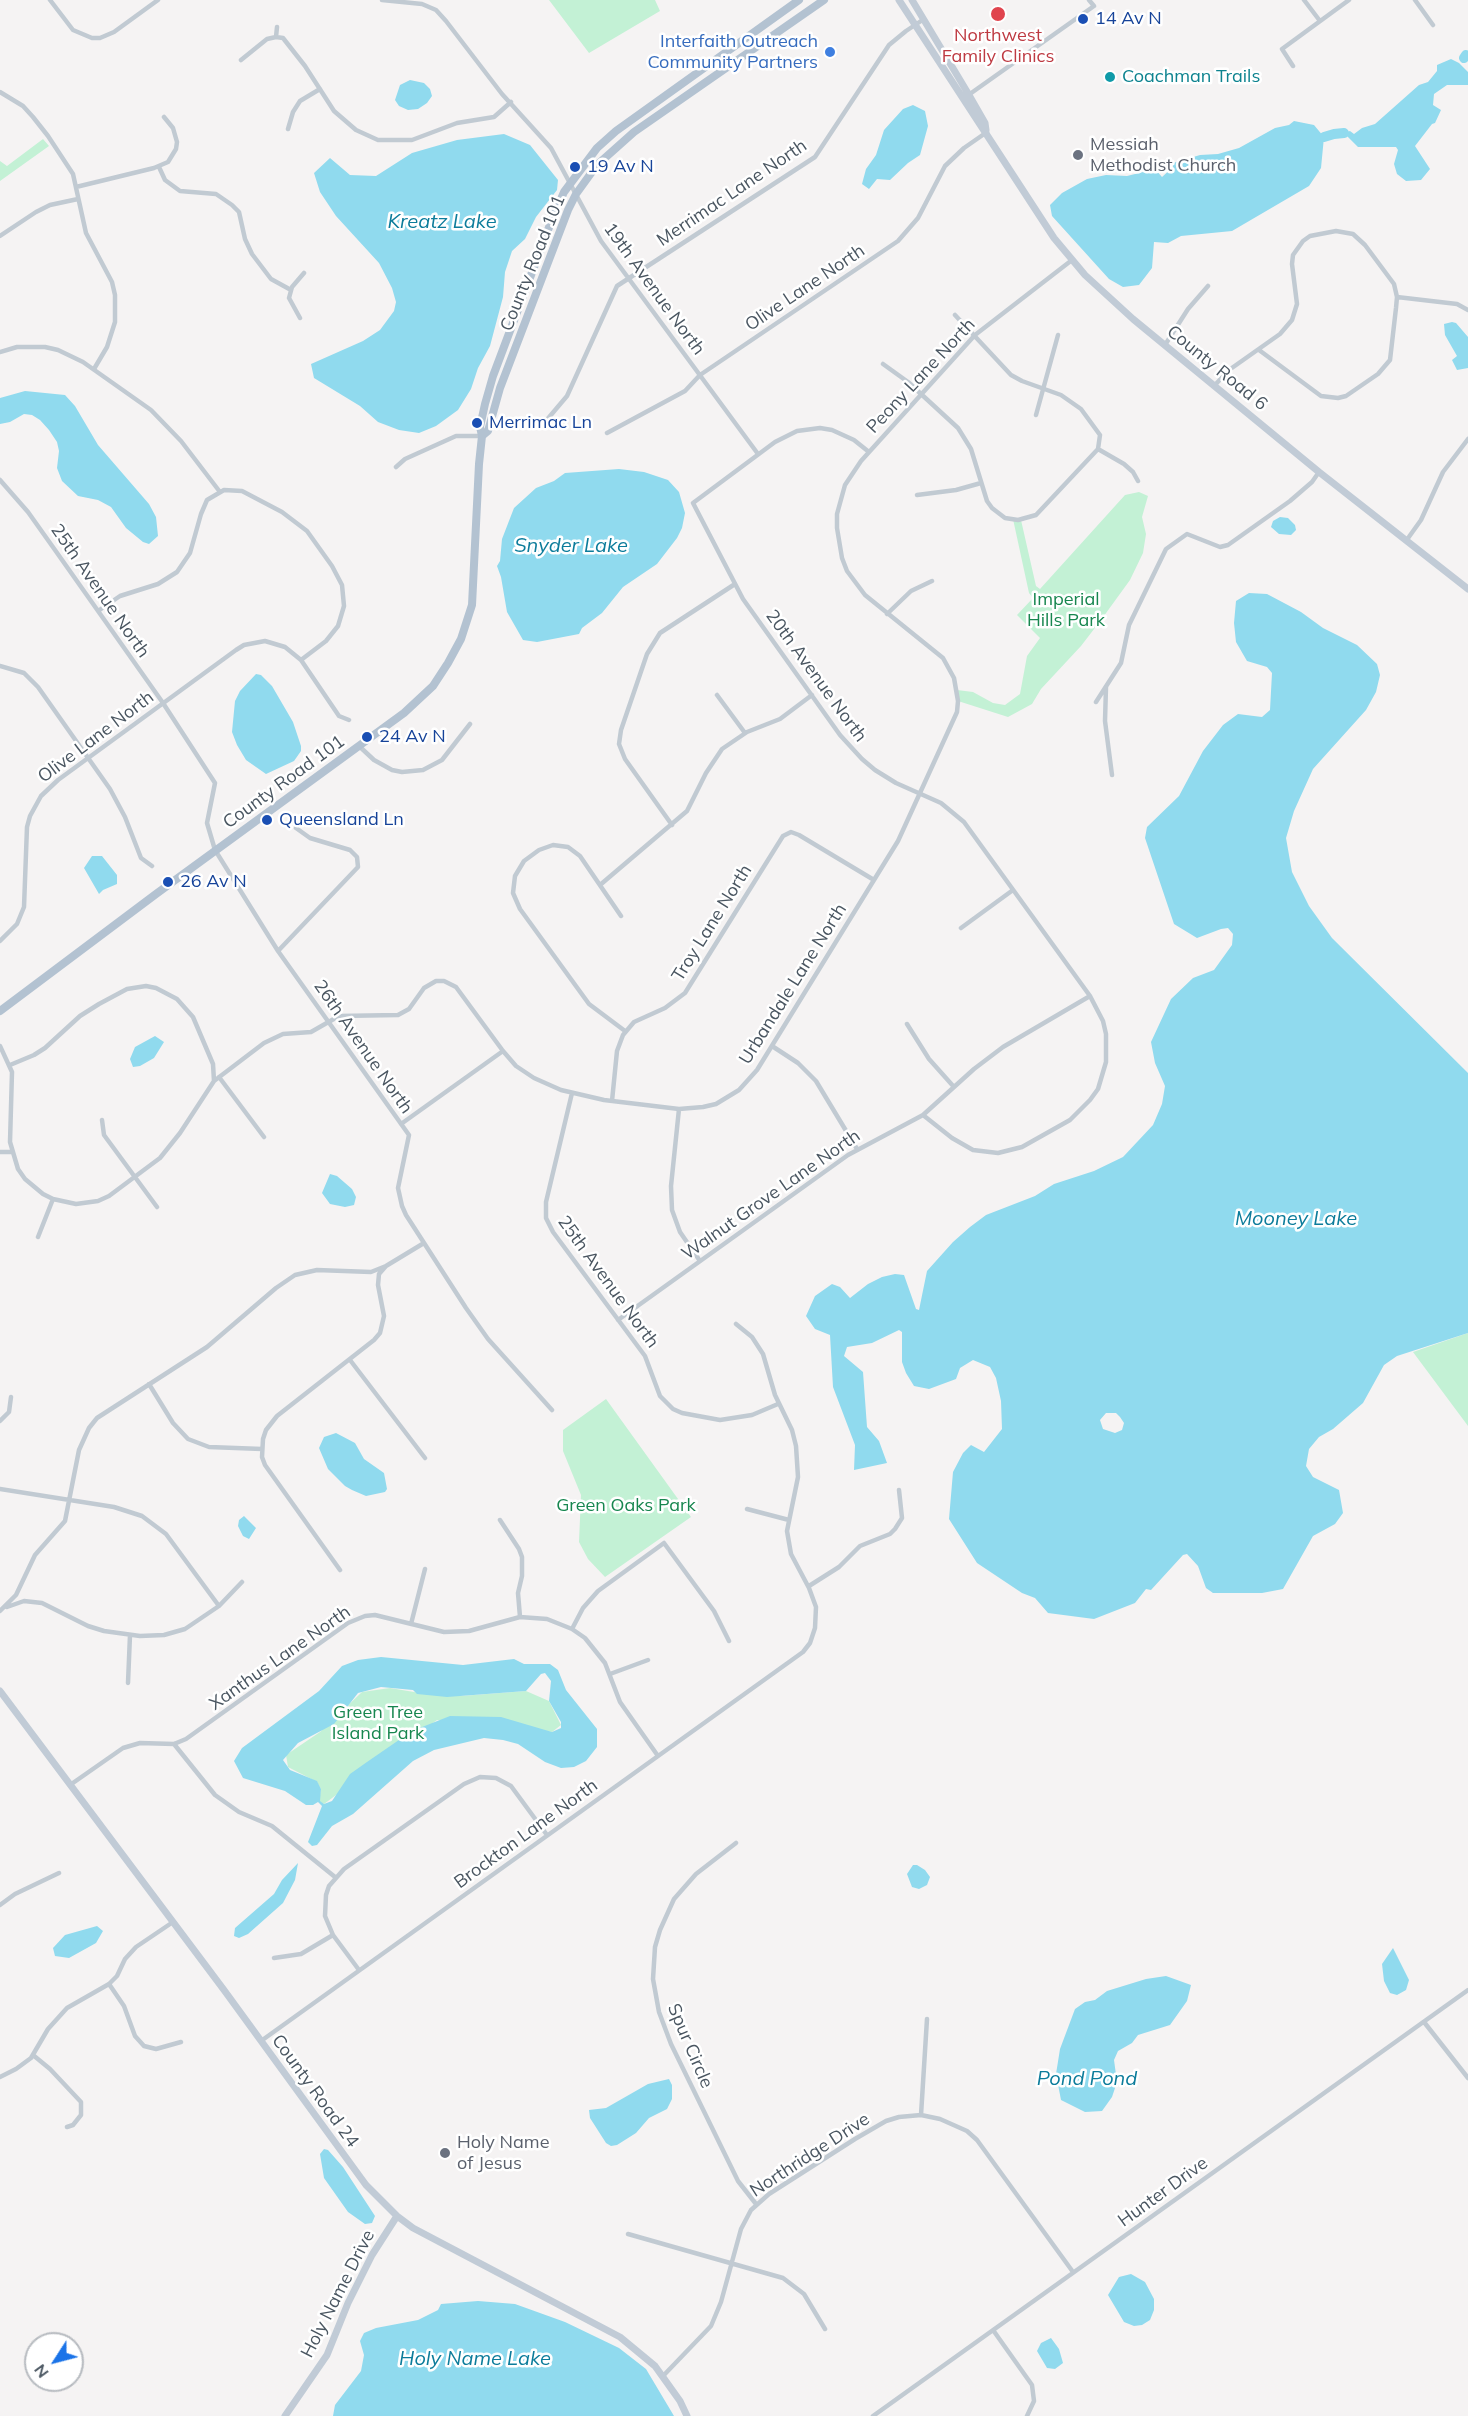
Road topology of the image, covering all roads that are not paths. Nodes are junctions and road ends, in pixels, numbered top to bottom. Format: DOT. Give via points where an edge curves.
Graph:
graph roads {
  1 [pos="50,0"];
  2 [pos="158,0"];
  3 [pos="382,0"];
  4 [pos="799,0"];
  5 [pos="824,0"];
  6 [pos="899,0"];
  7 [pos="912,0"];
  8 [pos="1089,0"];
  9 [pos="1304,0"];
  10 [pos="1349,0"];
  11 [pos="1415,0"];
  12 [pos="924,19"];
  13 [pos="1320,21"];
  14 [pos="915,25"];
  15 [pos="1433,25"];
  16 [pos="277,27"];
  17 [pos="276,36"];
  18 [pos="241,60"];
  19 [pos="1293,66"];
  20 [pos="320,89"];
  21 [pos="0,92"];
  22 [pos="969,95"];
  23 [pos="962,99"];
  24 [pos="511,102"];
  25 [pos="165,117"];
  26 [pos="288,129"];
  27 [pos="987,132"];
  28 [pos="159,167"];
  29 [pos="571,183"];
  30 [pos="76,187"];
  31 [pos="576,194"];
  32 [pos="78,199"];
  33 [pos="0,236"];
  34 [pos="1072,260"];
  35 [pos="304,273"];
  36 [pos="629,277"];
  37 [pos="1208,286"];
  38 [pos="291,290"];
  39 [pos="1397,297"];
  40 [pos="1468,310"];
  41 [pos="955,315"];
  42 [pos="300,318"];
  43 [pos="975,335"];
  44 [pos="1058,335"];
  45 [pos="1165,345"];
  46 [pos="1259,350"];
  47 [pos="0,352"];
  48 [pos="883,364"];
  49 [pos="94,369"];
  50 [pos="700,375"];
  51 [pos="1214,386"];
  52 [pos="1044,389"];
  53 [pos="922,394"];
  54 [pos="1036,415"];
  55 [pos="545,422"];
  56 [pos="607,433"];
  57 [pos="482,436"];
  58 [pos="1468,439"];
  59 [pos="1461,446"];
  60 [pos="1098,448"];
  61 [pos="1468,451"];
  62 [pos="868,452"];
  63 [pos="758,454"];
  64 [pos="396,467"];
  65 [pos="1319,472"];
  66 [pos="0,480"];
  67 [pos="1138,480"];
  68 [pos="981,483"];
  69 [pos="220,492"];
  70 [pos="917,495"];
  71 [pos="693,503"];
  72 [pos="1406,541"];
  73 [pos="932,581"];
  74 [pos="735,584"];
  75 [pos="1468,589"];
  76 [pos="98,611"];
  77 [pos="887,614"];
  78 [pos="301,660"];
  79 [pos="0,666"];
  80 [pos="1106,687"];
  81 [pos="717,695"];
  82 [pos="812,695"];
  83 [pos="1095,702"];
  84 [pos="163,703"];
  85 [pos="349,720"];
  86 [pos="470,724"];
  87 [pos="745,733"];
  88 [pos="359,746"];
  89 [pos="88,758"];
  90 [pos="1112,775"];
  91 [pos="920,794"];
  92 [pos="672,825"];
  93 [pos="296,828"];
  94 [pos="215,850"];
  95 [pos="152,866"];
  96 [pos="873,880"];
  97 [pos="600,885"];
  98 [pos="1013,890"];
  99 [pos="621,916"];
  100 [pos="961,928"];
  101 [pos="0,941"];
  102 [pos="279,951"];
  103 [pos="1090,996"];
  104 [pos="0,1011"];
  105 [pos="328,1021"];
  106 [pos="907,1024"];
  107 [pos="626,1031"];
  108 [pos="0,1046"];
  109 [pos="772,1046"];
  110 [pos="503,1051"];
  111 [pos="10,1065"];
  112 [pos="216,1079"];
  113 [pos="954,1088"];
  114 [pos="572,1093"];
  115 [pos="612,1101"];
  116 [pos="679,1109"];
  117 [pos="923,1115"];
  118 [pos="102,1119"];
  119 [pos="401,1124"];
  120 [pos="264,1137"];
  121 [pos="857,1149"];
  122 [pos="0,1152"];
  123 [pos="12,1152"];
  124 [pos="135,1177"];
  125 [pos="53,1199"];
  126 [pos="157,1207"];
  127 [pos="38,1237"];
  128 [pos="424,1243"];
  129 [pos="700,1261"];
  130 [pos="386,1266"];
  131 [pos="618,1320"];
  132 [pos="736,1324"];
  133 [pos="350,1360"];
  134 [pos="149,1384"];
  135 [pos="11,1397"];
  136 [pos="778,1404"];
  137 [pos="552,1410"];
  138 [pos="0,1421"];
  139 [pos="262,1449"];
  140 [pos="425,1458"];
  141 [pos="0,1489"];
  142 [pos="899,1490"];
  143 [pos="70,1500"];
  144 [pos="747,1509"];
  145 [pos="500,1520"];
  146 [pos="789,1520"];
  147 [pos="425,1569"];
  148 [pos="340,1570"];
  149 [pos="242,1582"];
  150 [pos="808,1586"];
  151 [pos="219,1606"];
  152 [pos="0,1611"];
  153 [pos="520,1617"];
  154 [pos="411,1624"];
  155 [pos="572,1629"];
  156 [pos="130,1635"];
  157 [pos="729,1641"];
  158 [pos="648,1660"];
  159 [pos="610,1674"];
  160 [pos="128,1683"];
  161 [pos="0,1691"];
  162 [pos="174,1744"];
  163 [pos="658,1756"];
  164 [pos="70,1785"];
  165 [pos="547,1835"];
  166 [pos="736,1843"];
  167 [pos="59,1873"];
  168 [pos="335,1877"];
  169 [pos="0,1905"];
  170 [pos="173,1922"];
  171 [pos="333,1935"];
  172 [pos="274,1958"];
  173 [pos="359,1970"];
  174 [pos="109,1984"];
  175 [pos="1468,1990"];
  176 [pos="927,2019"];
  177 [pos="1424,2022"];
  178 [pos="260,2041"];
  179 [pos="181,2042"];
  180 [pos="33,2055"];
  181 [pos="0,2077"];
  182 [pos="1468,2079"];
  183 [pos="921,2115"];
  184 [pos="67,2127"];
  185 [pos="756,2204"];
  186 [pos="397,2216"];
  187 [pos="628,2234"];
  188 [pos="732,2263"];
  189 [pos="1073,2272"];
  190 [pos="825,2329"];
  191 [pos="993,2330"];
  192 [pos="663,2376"];
  193 [pos="285,2416"];
  194 [pos="687,2416"];
  195 [pos="873,2416"];
  196 [pos="1027,2416"];
  1 -- 2 [label="street" via="79,34 100,38"];
  3 -- 24 [label="street, 19th Avenue North" via="417,3 436,10"];
  4 -- 29 [label="main road, County Road 101" via="616,131 597,148"];
  5 -- 31 [label="main road, County Road 101" via="634,132 606,156"];
  6 -- 14 [label="street, County Road 6"];
  7 -- 12 [label="street, County Road 6"];
  8 -- 22 [label="street" via="1094,6"];
  9 -- 13 [label="street"];
  10 -- 13 [label="street"];
  11 -- 15 [label="street"];
  12 -- 14 [label="street, Merrimac Lane North"];
  12 -- 22 [label="street, County Road 6"];
  13 -- 19 [label="street" via="1282,49"];
  14 -- 23 [label="street, County Road 6"];
  14 -- 36 [label="street, Merrimac Lane North" via="889,45 814,157"];
  16 -- 17 [label="street"];
  17 -- 18 [label="street"];
  17 -- 20 [label="street" via="287,42"];
  20 -- 24 [label="street" via="334,111 356,130 389,142 412,140 458,123 494,117"];
  20 -- 26 [label="street" via="300,100"];
  21 -- 30 [label="street" via="23,106 44,131 73,174"];
  22 -- 23 [label="street"];
  22 -- 27 [label="street, County Road 6"];
  23 -- 27 [label="street, County Road 6"];
  24 -- 29 [label="street, 19th Avenue North" via="551,148"];
  25 -- 28 [label="street" via="177,142 168,162"];
  27 -- 34 [label="street, County Road 6"];
  27 -- 50 [label="street, Olive Lane North" via="945,166 918,218 898,241"];
  28 -- 30 [label="street"];
  28 -- 38 [label="street" via="165,180 180,191 216,194 232,205 252,254 271,279"];
  29 -- 31 [label="street, 19th Avenue North"];
  29 -- 57 [label="main road, County Road 101" via="554,212 493,376 480,427"];
  30 -- 32 [label="street"];
  31 -- 36 [label="street, 19th Avenue North" via="601,242"];
  31 -- 57 [label="main road, County Road 101" via="500,388 488,431"];
  32 -- 33 [label="street" via="50,205"];
  32 -- 49 [label="street" via="86,233 115,295 116,321"];
  34 -- 43 [label="street, Peony Lane North"];
  34 -- 45 [label="street, County Road 6" via="1101,291"];
  35 -- 38 [label="street"];
  36 -- 50 [label="street, 19th Avenue North"];
  36 -- 55 [label="street, Merrimac Lane North" via="617,286 567,396"];
  37 -- 45 [label="street"];
  38 -- 42 [label="street" via="290,303"];
  39 -- 40 [label="street" via="1457,304"];
  39 -- 46 [label="street" via="1390,360 1378,374 1346,396 1321,396"];
  39 -- 46 [label="street" via="1394,284 1359,239 1344,232 1310,236 1297,248 1292,264 1297,295 1292,320"];
  41 -- 43 [label="street"];
  43 -- 52 [label="street" via="1002,368"];
  43 -- 53 [label="street, Peony Lane North"];
  44 -- 52 [label="street"];
  45 -- 51 [label="street, County Road 6"];
  46 -- 51 [label="street" via="1228,370"];
  47 -- 49 [label="street" via="17,347 45,347 71,355"];
  48 -- 53 [label="street"];
  49 -- 69 [label="street" via="167,425"];
  50 -- 56 [label="street, Olive Lane North" via="685,391"];
  50 -- 63 [label="street, 19th Avenue North"];
  51 -- 65 [label="street, County Road 6"];
  52 -- 54 [label="street"];
  52 -- 60 [label="street" via="1061,394 1081,409 1100,435"];
  53 -- 62 [label="street, Peony Lane North"];
  53 -- 68 [label="street" via="965,438"];
  57 -- 64 [label="street" via="456,436"];
  57 -- 88 [label="main road, County Road 101" via="474,586 461,639 426,692"];
  58 -- 59 [label="street"];
  59 -- 61 [label="street"];
  59 -- 72 [label="street"];
  60 -- 67 [label="street" via="1124,464"];
  60 -- 68 [label="street" via="1036,515 1028,518 1005,518 992,508"];
  62 -- 63 [label="street, Peony Lane North" via="844,434 820,428 785,435"];
  62 -- 77 [label="street" via="852,472 840,499 838,543 851,578"];
  63 -- 71 [label="street, Peony Lane North"];
  65 -- 72 [label="street, County Road 6"];
  65 -- 80 [label="street" via="1290,501 1228,545 1220,547 1187,534 1166,549 1129,625 1121,663"];
  66 -- 76 [label="street, 25th Avenue North" via="28,512"];
  68 -- 70 [label="street"];
  69 -- 76 [label="street" via="203,507 190,553 177,572 158,584 120,596"];
  69 -- 78 [label="street" via="242,490 295,521 312,537 338,575 344,606 338,626 326,642"];
  71 -- 74 [label="street, 20th Avenue North"];
  72 -- 75 [label="street, County Road 6"];
  73 -- 77 [label="street" via="910,591"];
  74 -- 82 [label="street, 20th Avenue North"];
  74 -- 92 [label="street" via="660,633 647,654 621,730 619,744 625,759"];
  76 -- 84 [label="street, 25th Avenue North"];
  77 -- 91 [label="street" via="943,658 957,690 954,723"];
  78 -- 84 [label="street, Olive Lane North" via="276,643 244,645"];
  78 -- 85 [label="street" via="339,716"];
  79 -- 89 [label="street" via="32,679"];
  80 -- 83 [label="street"];
  80 -- 90 [label="street" via="1105,721"];
  81 -- 87 [label="street"];
  82 -- 87 [label="street" via="780,719"];
  82 -- 91 [label="street, 20th Avenue North" via="862,759"];
  84 -- 89 [label="street, Olive Lane North"];
  84 -- 94 [label="street, 25th Avenue North" via="215,783 207,823"];
  86 -- 88 [label="street" via="442,760 423,770 392,770"];
  87 -- 92 [label="street" via="714,760 687,811"];
  88 -- 94 [label="main road, County Road 101"];
  89 -- 95 [label="street" via="118,802 141,858"];
  89 -- 101 [label="street, Olive Lane North" via="49,787 35,806 27,827 24,907 17,924"];
  91 -- 96 [label="street, Urbandale Lane North"];
  91 -- 98 [label="street, 20th Avenue North" via="941,803 964,822"];
  92 -- 97 [label="street"];
  93 -- 102 [label="street" via="310,838 351,850 358,867"];
  94 -- 102 [label="street, 26th Avenue North"];
  94 -- 104 [label="main road, County Road 101"];
  96 -- 107 [label="street, Troy Lane North" via="799,835 787,833 689,988"];
  96 -- 109 [label="street, Urbandale Lane North"];
  97 -- 99 [label="street"];
  97 -- 107 [label="street" via="574,850 561,845 546,846 530,855 515,876 513,893 520,909 589,1004"];
  98 -- 100 [label="street"];
  98 -- 103 [label="street, 20th Avenue North"];
  102 -- 105 [label="street, 26th Avenue North"];
  103 -- 113 [label="street, Walnut Grove Lane North" via="1003,1047"];
  103 -- 117 [label="street" via="1104,1028 1106,1062 1098,1089 1070,1120 1022,1147 986,1153 962,1145"];
  105 -- 110 [label="street, Urbandale Lane North" via="339,1016 398,1015 409,1009 424,988 444,981 461,993"];
  105 -- 112 [label="street" via="311,1032 274,1037"];
  105 -- 119 [label="street, 26th Avenue North"];
  106 -- 113 [label="street"];
  107 -- 115 [label="street" via="617,1051"];
  108 -- 111 [label="street"];
  109 -- 116 [label="street, Urbandale Lane North" via="739,1090 716,1104"];
  109 -- 121 [label="street" via="816,1081"];
  110 -- 114 [label="street, Urbandale Lane North" via="525,1073"];
  110 -- 119 [label="street"];
  111 -- 112 [label="street" via="39,1051 99,1004 127,989 146,986 177,999 194,1017"];
  111 -- 123 [label="street"];
  112 -- 120 [label="street"];
  112 -- 124 [label="street" via="171,1146"];
  113 -- 117 [label="street, Walnut Grove Lane North"];
  114 -- 115 [label="street, Urbandale Lane North"];
  114 -- 131 [label="street, 25th Avenue North" via="546,1202 546,1218"];
  115 -- 116 [label="street, Urbandale Lane North"];
  116 -- 129 [label="street" via="672,1210 680,1232"];
  117 -- 121 [label="street, Walnut Grove Lane North"];
  118 -- 124 [label="street" via="104,1135"];
  119 -- 128 [label="street, 26th Avenue North" via="410,1135 398,1178 399,1197"];
  121 -- 129 [label="street, Walnut Grove Lane North"];
  122 -- 123 [label="street"];
  123 -- 125 [label="street" via="25,1179"];
  124 -- 125 [label="street" via="98,1201 76,1204"];
  124 -- 126 [label="street"];
  125 -- 127 [label="street"];
  128 -- 130 [label="street"];
  128 -- 137 [label="street, 26th Avenue North" via="488,1339"];
  129 -- 131 [label="street, Walnut Grove Lane North"];
  130 -- 133 [label="street" via="378,1279 384,1316 380,1333"];
  130 -- 134 [label="street" via="371,1272 317,1270 295,1275 224,1335"];
  131 -- 136 [label="street, 25th Avenue North" via="649,1363 660,1396 673,1409 720,1420 752,1415"];
  132 -- 136 [label="street" via="758,1345"];
  133 -- 139 [label="street" via="277,1416 266,1430"];
  133 -- 140 [label="street"];
  134 -- 139 [label="street" via="188,1439 209,1447"];
  134 -- 143 [label="street" via="107,1410 89,1428 80,1450"];
  135 -- 138 [label="street" via="9,1412"];
  136 -- 146 [label="street" via="792,1430 798,1461"];
  139 -- 148 [label="street" via="269,1472"];
  141 -- 143 [label="street"];
  142 -- 150 [label="street" via="902,1518 896,1529 860,1546 838,1567"];
  143 -- 151 [label="street" via="129,1511 155,1524"];
  143 -- 152 [label="street" via="65,1521 36,1555 16,1595"];
  144 -- 146 [label="street"];
  145 -- 153 [label="street" via="522,1557"];
  146 -- 150 [label="street" via="791,1554"];
  147 -- 154 [label="street"];
  149 -- 151 [label="street"];
  150 -- 163 [label="street, Brockton Lane North" via="814,1597 816,1617 807,1648"];
  151 -- 156 [label="street" via="175,1633"];
  152 -- 156 [label="street" via="24,1601 42,1603 88,1626"];
  153 -- 154 [label="street, Xanthus Lane North" via="457,1633"];
  153 -- 155 [label="street" via="547,1619"];
  154 -- 162 [label="street, Xanthus Lane North" via="375,1615 356,1618 193,1735"];
  155 -- 157 [label="street" via="598,1591 664,1543 714,1611"];
  155 -- 159 [label="street" via="596,1650"];
  156 -- 160 [label="street"];
  158 -- 159 [label="street"];
  159 -- 163 [label="street" via="620,1702"];
  161 -- 164 [label="street, County Road 24"];
  162 -- 164 [label="street" via="140,1743 123,1748"];
  162 -- 168 [label="street" via="215,1795 239,1812 272,1826"];
  163 -- 165 [label="street, Brockton Lane North"];
  164 -- 170 [label="street, County Road 24"];
  165 -- 168 [label="street" via="511,1786 496,1778 480,1777 464,1784"];
  165 -- 173 [label="street, Brockton Lane North"];
  166 -- 185 [label="street, Spur Circle" via="696,1874 674,1899 655,1947 653,1979 659,2013 671,2044 738,2181"];
  167 -- 169 [label="street"];
  168 -- 171 [label="street" via="325,1906"];
  170 -- 174 [label="street" via="130,1952"];
  170 -- 178 [label="street, County Road 24"];
  171 -- 172 [label="street" via="301,1954"];
  171 -- 173 [label="street"];
  173 -- 178 [label="street, Brockton Lane North"];
  174 -- 179 [label="street" via="124,2006 138,2042 156,2049"];
  174 -- 180 [label="street" via="56,2018"];
  175 -- 177 [label="street, Hunter Drive"];
  176 -- 183 [label="street"];
  177 -- 182 [label="street"];
  177 -- 189 [label="street, Hunter Drive"];
  178 -- 186 [label="street, County Road 24" via="355,2172"];
  180 -- 181 [label="street"];
  180 -- 184 [label="street" via="81,2102 81,2115"];
  183 -- 185 [label="street, Northridge Drive" via="899,2117 873,2128"];
  183 -- 189 [label="street, Northridge Drive" via="953,2124 977,2140"];
  185 -- 188 [label="street, Northridge Drive" via="745,2218"];
  186 -- 192 [label="street, County Road 24" via="620,2337"];
  186 -- 193 [label="street, Holy Name Drive" via="372,2254 327,2355"];
  187 -- 188 [label="street"];
  188 -- 190 [label="street" via="770,2273 792,2284 810,2302"];
  188 -- 192 [label="street, Northridge Drive" via="711,2326"];
  189 -- 191 [label="street, Hunter Drive"];
  191 -- 195 [label="street, Hunter Drive"];
  191 -- 196 [label="street" via="1032,2385 1034,2401"];
  192 -- 194 [label="street, County Road 24"];
}
